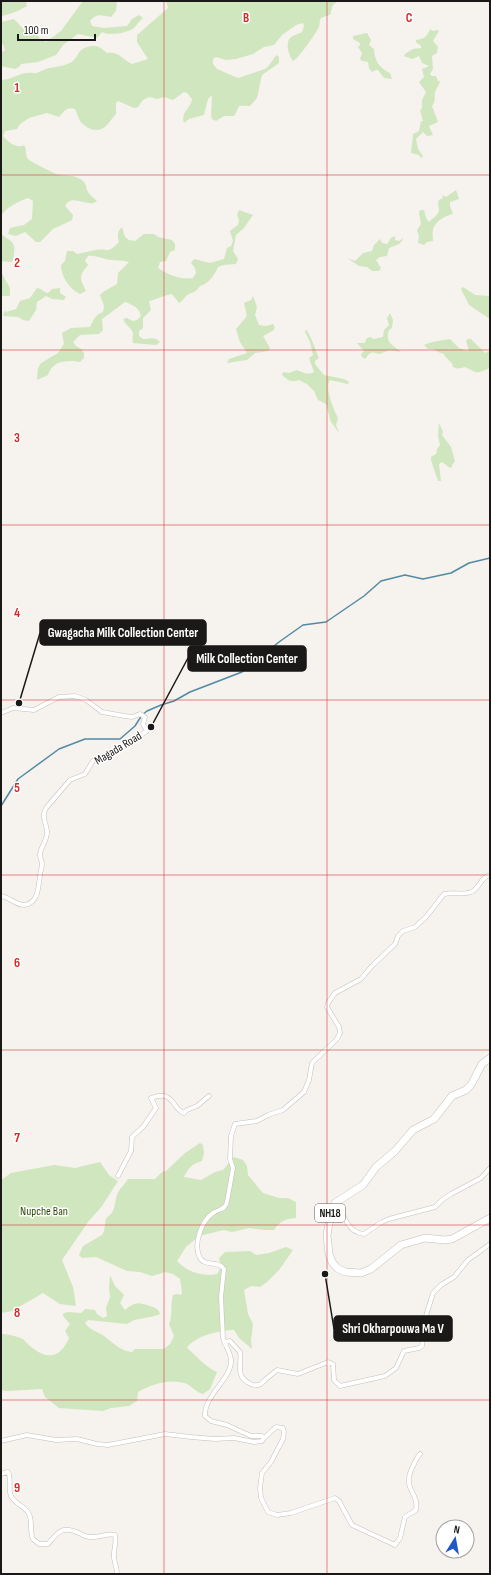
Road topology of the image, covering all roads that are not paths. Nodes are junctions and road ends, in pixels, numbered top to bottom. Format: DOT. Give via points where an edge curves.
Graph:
graph roads {
  1 [pos="1,713"];
  2 [pos="490,875"];
  3 [pos="1,896"];
  4 [pos="490,1058"];
  5 [pos="209,1096"];
  6 [pos="490,1168"];
  7 [pos="118,1176"];
  8 [pos="338,1200"];
  9 [pos="490,1218"];
  10 [pos="490,1244"];
  11 [pos="225,1344"];
  12 [pos="264,1438"];
  13 [pos="1,1441"];
  14 [pos="420,1454"];
  15 [pos="1,1474"];
  16 [pos="117,1574"];
  1 -- 3 [label="street, Magada Road" via="13,708 34,710 59,697 75,696 86,700 102,712 128,717 141,715 145,717 147,731 121,748 93,761 85,774 70,780 43,812 47,832 40,856 42,866 39,892 35,898 21,905"];
  2 -- 11 [label="street" via="484,877 475,890 444,894 426,917 414,927 403,931 395,944 360,979 335,993 328,1007 340,1027 340,1033 312,1063 304,1092 282,1110 257,1121 235,1124 231,1136 230,1159 233,1168 226,1206 210,1216 199,1232 197,1242 202,1262 218,1264 224,1269 221,1297"];
  4 -- 8 [label="main road, NH18" via="482,1064 466,1090 452,1096 434,1119 413,1130 395,1151 376,1167 363,1185"];
  5 -- 7 [label="street" via="184,1113 170,1098 152,1098 156,1108 143,1127 132,1137 132,1148"];
  6 -- 8 [label="street" via="481,1178 443,1199 436,1207 389,1219 364,1234 356,1233 349,1225"];
  8 -- 9 [label="main road, NH18" via="332,1207 330,1216 328,1254 337,1268 354,1273 371,1269 401,1245 424,1238 452,1239"];
  10 -- 11 [label="street" via="468,1260 454,1277 436,1289 426,1316 422,1346 404,1351 396,1368 385,1376 340,1386 334,1380 334,1366 328,1362 298,1374 276,1370 261,1384 252,1385 240,1376 240,1352 230,1341 227,1340"];
  11 -- 12 [label="street" via="230,1354 230,1366 206,1406 205,1416 211,1421 251,1436"];
  12 -- 13 [label="street" via="258,1442 165,1434 108,1445 77,1439 56,1440 27,1435"];
  12 -- 14 [label="street" via="276,1427 282,1428 282,1439 262,1474 261,1498 268,1512 277,1515 291,1513 334,1498 339,1501 352,1525 395,1545 400,1538 405,1517 416,1510 417,1502 409,1485 409,1476"];
  15 -- 16 [label="street" via="8,1472 12,1497 28,1513 33,1540 39,1544 48,1544 64,1529 74,1530 92,1538 115,1535 114,1560"];
}
